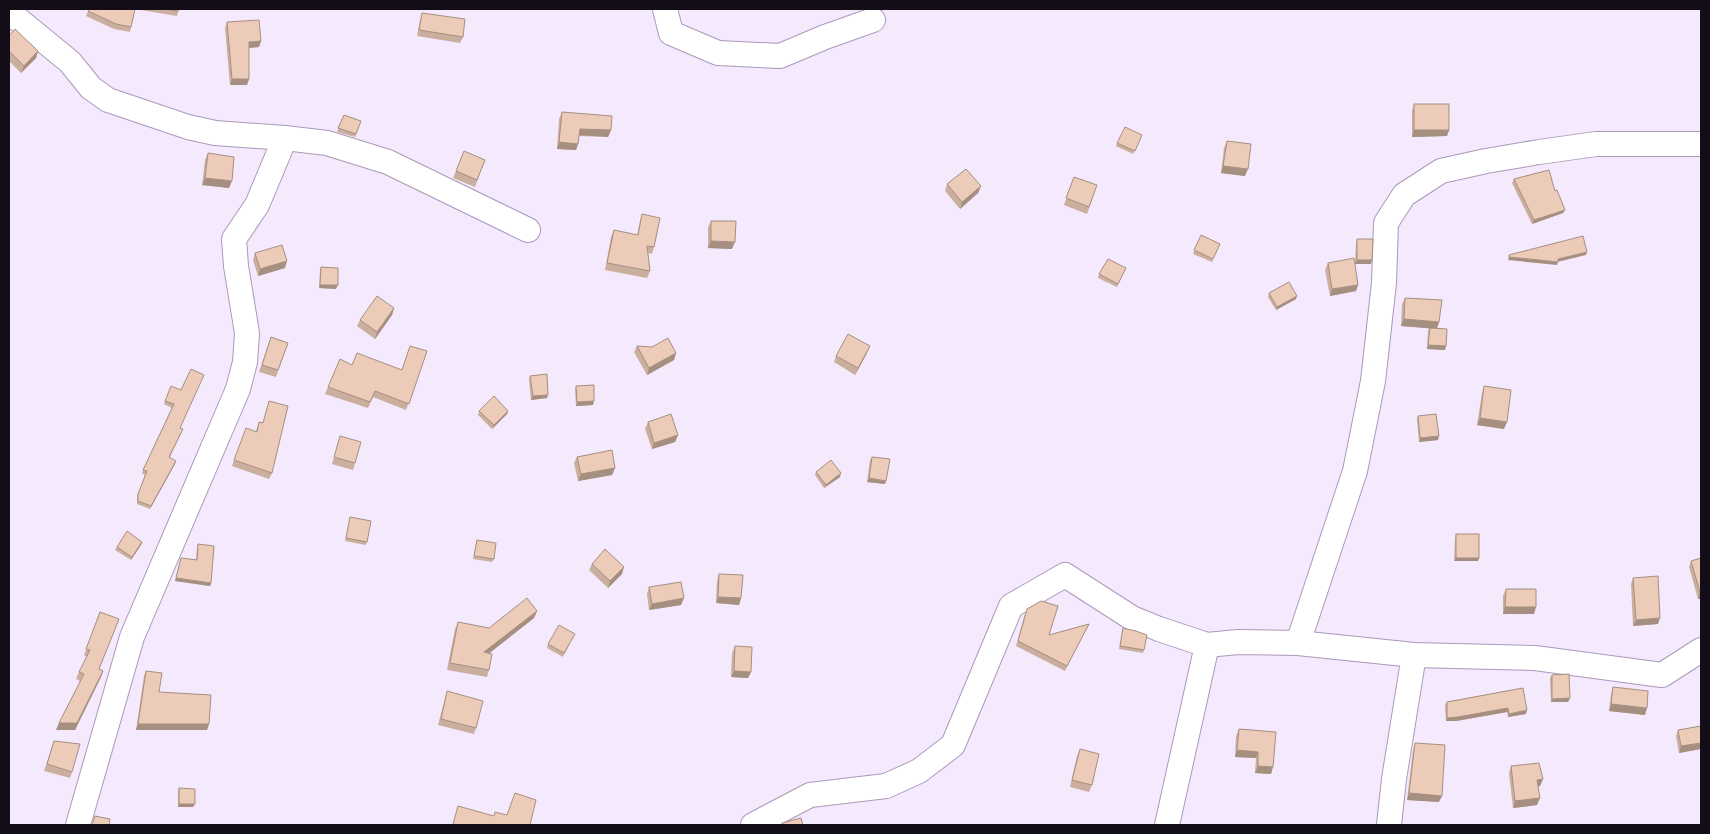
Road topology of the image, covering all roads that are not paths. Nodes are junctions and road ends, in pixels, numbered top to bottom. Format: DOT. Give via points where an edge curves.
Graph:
graph roads {
  1 [pos="665,9"];
  2 [pos="9,12"];
  3 [pos="873,20"];
  4 [pos="284,138"];
  5 [pos="1701,144"];
  6 [pos="528,230"];
  7 [pos="1298,643"];
  8 [pos="1207,645"];
  9 [pos="1701,650"];
  10 [pos="1414,655"];
  11 [pos="78,825"];
  12 [pos="753,825"];
  13 [pos="1168,825"];
  14 [pos="1389,825"];
  1 -- 3 [label="street" via="671,33 718,52 780,56"];
  2 -- 4 [label="street" via="70,62 91,88 108,100 206,131"];
  4 -- 6 [label="street" via="327,143 388,162"];
  4 -- 11 [label="street" via="257,204 234,239 247,333 245,362 238,389 132,637"];
  5 -- 7 [label="street" via="1596,144 1486,161 1441,172 1404,195 1386,223 1384,283 1373,380 1355,471"];
  7 -- 8 [label="street"];
  7 -- 10 [label="street"];
  8 -- 12 [label="street" via="1132,618 1065,575 1011,606 953,745 920,771 886,786 810,795"];
  8 -- 13 [label="street"];
  9 -- 10 [label="street" via="1662,675 1535,658"];
  10 -- 14 [label="street"];
}
